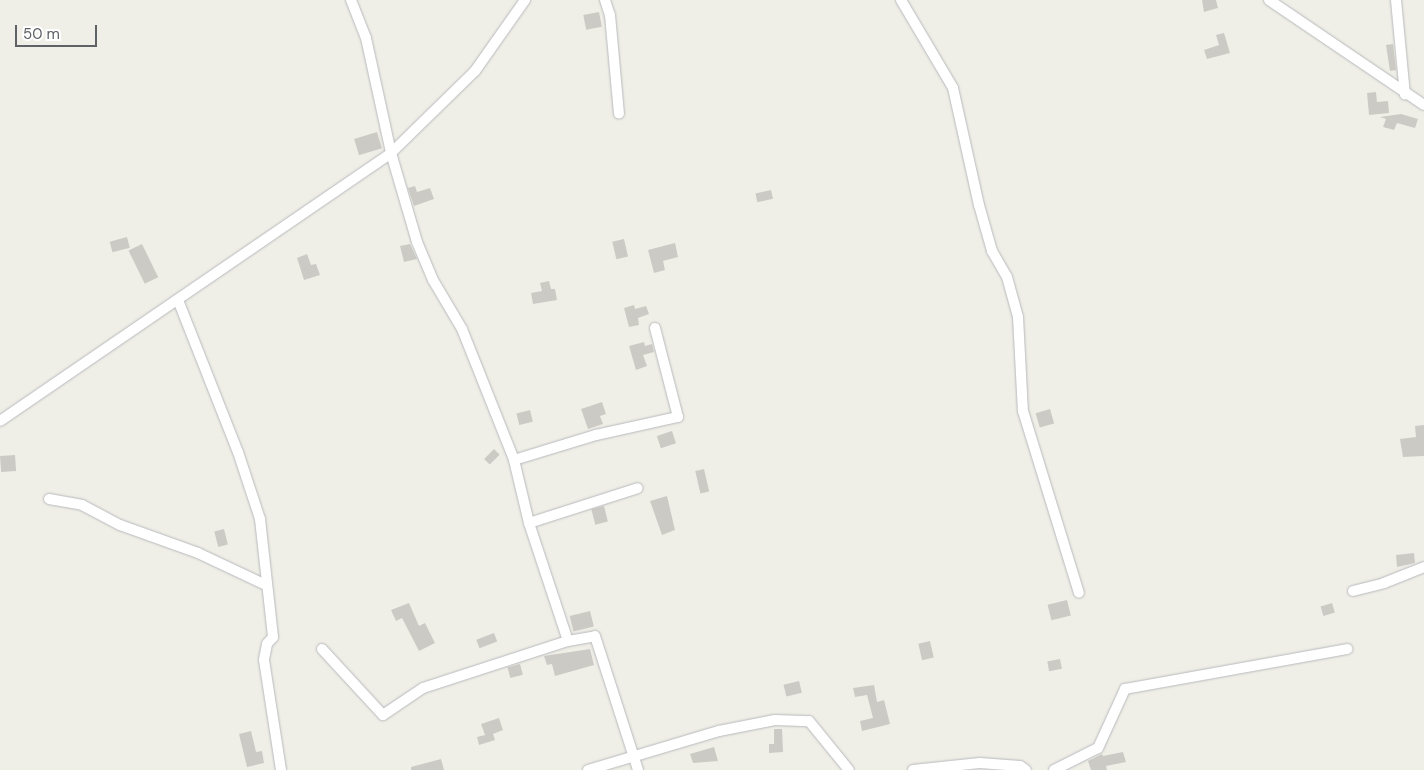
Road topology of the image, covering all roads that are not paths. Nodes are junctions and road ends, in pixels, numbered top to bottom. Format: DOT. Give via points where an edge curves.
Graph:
graph roads {
  1 [pos="351,0"];
  2 [pos="525,0"];
  3 [pos="604,0"];
  4 [pos="901,0"];
  5 [pos="1269,0"];
  6 [pos="1396,0"];
  7 [pos="1405,95"];
  8 [pos="1424,105"];
  9 [pos="619,114"];
  10 [pos="391,153"];
  11 [pos="178,300"];
  12 [pos="655,328"];
  13 [pos="0,421"];
  14 [pos="514,460"];
  15 [pos="638,488"];
  16 [pos="49,499"];
  17 [pos="529,523"];
  18 [pos="1424,567"];
  19 [pos="266,585"];
  20 [pos="1353,591"];
  21 [pos="1079,594"];
  22 [pos="568,642"];
  23 [pos="322,649"];
  24 [pos="1347,649"];
  25 [pos="635,754"];
  26 [pos="281,770"];
  27 [pos="588,770"];
  28 [pos="638,770"];
  29 [pos="849,770"];
  30 [pos="913,770"];
  31 [pos="1026,770"];
  32 [pos="1054,770"];
  1 -- 10 [label="street" via="366,38"];
  2 -- 10 [label="street" via="475,71"];
  3 -- 9 [label="street" via="610,15"];
  4 -- 21 [label="street" via="953,88 984,223 992,251 1007,277 1018,317 1023,411"];
  5 -- 7 [label="street"];
  6 -- 7 [label="street"];
  7 -- 8 [label="street"];
  10 -- 11 [label="street"];
  10 -- 14 [label="street" via="417,242 433,280 462,329"];
  11 -- 13 [label="street"];
  11 -- 19 [label="street" via="238,452 260,519"];
  12 -- 14 [label="street" via="678,417 596,435"];
  14 -- 17 [label="street"];
  15 -- 17 [label="street"];
  16 -- 19 [label="street" via="82,505 120,525 198,553"];
  17 -- 22 [label="street"];
  18 -- 20 [label="street"];
  19 -- 26 [label="street" via="273,637 267,644 264,660"];
  22 -- 23 [label="street" via="423,688 383,715"];
  22 -- 25 [label="street" via="594,636 620,724"];
  24 -- 32 [label="street" via="1126,689 1098,748"];
  25 -- 27 [label="street"];
  25 -- 28 [label="street"];
  25 -- 29 [label="street" via="719,730 775,720 809,720"];
  30 -- 31 [label="street" via="980,763 1020,766"];
}
